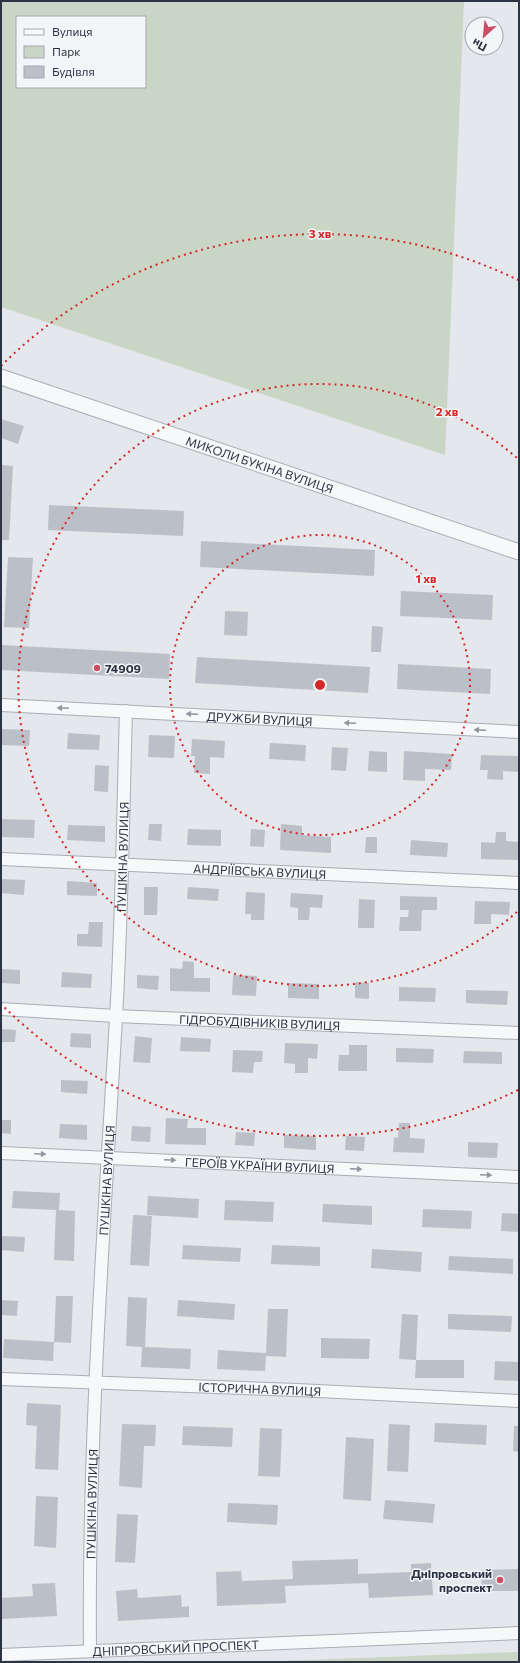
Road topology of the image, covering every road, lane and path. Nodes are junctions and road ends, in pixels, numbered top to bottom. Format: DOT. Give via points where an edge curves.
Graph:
graph roads {
  1 [pos="1,377"];
  2 [pos="519,552"];
  3 [pos="1,705"];
  4 [pos="126,711"];
  5 [pos="519,732"];
  6 [pos="1,859"];
  7 [pos="122,865"];
  8 [pos="519,883"];
  9 [pos="1,1009"];
  10 [pos="116,1016"];
  11 [pos="519,1033"];
  12 [pos="1,1153"];
  13 [pos="107,1157"];
  14 [pos="519,1177"];
  15 [pos="1,1379"];
  16 [pos="95,1382"];
  17 [pos="519,1402"];
  18 [pos="519,1633"];
  19 [pos="90,1651"];
  20 [pos="1,1655"];
  1 -- 2 [label="street, МИКОЛИ БУКІНА ВУЛИЦЯ"];
  4 -- 3 [label="street, ДРУЖБИ ВУЛИЦЯ, one-way"];
  5 -- 4 [label="street, ДРУЖБИ ВУЛИЦЯ, one-way"];
  4 -- 7 [label="street, ПУШКІНА ВУЛИЦЯ"];
  6 -- 7 [label="street, АНДРІЇВСЬКА ВУЛИЦЯ"];
  7 -- 8 [label="street, АНДРІЇВСЬКА ВУЛИЦЯ"];
  7 -- 10 [label="street, ПУШКІНА ВУЛИЦЯ"];
  9 -- 10 [label="street, ГІДРОБУДІВНИКІВ ВУЛИЦЯ"];
  10 -- 11 [label="street, ГІДРОБУДІВНИКІВ ВУЛИЦЯ"];
  10 -- 13 [label="street, ПУШКІНА ВУЛИЦЯ"];
  12 -- 13 [label="street, ГЕРОЇВ УКРАЇНИ ВУЛИЦЯ, one-way"];
  13 -- 14 [label="street, ГЕРОЇВ УКРАЇНИ ВУЛИЦЯ, one-way"];
  13 -- 16 [label="street, ПУШКІНА ВУЛИЦЯ"];
  15 -- 16 [label="street, ІСТОРИЧНА ВУЛИЦЯ"];
  16 -- 17 [label="street, ІСТОРИЧНА ВУЛИЦЯ"];
  16 -- 19 [label="street, ПУШКІНА ВУЛИЦЯ" via="89,1574"];
  18 -- 19 [label="street, ДНІПРОВСЬКИЙ ПРОСПЕКТ"];
  19 -- 20 [label="street, ДНІПРОВСЬКИЙ ПРОСПЕКТ"];
}
